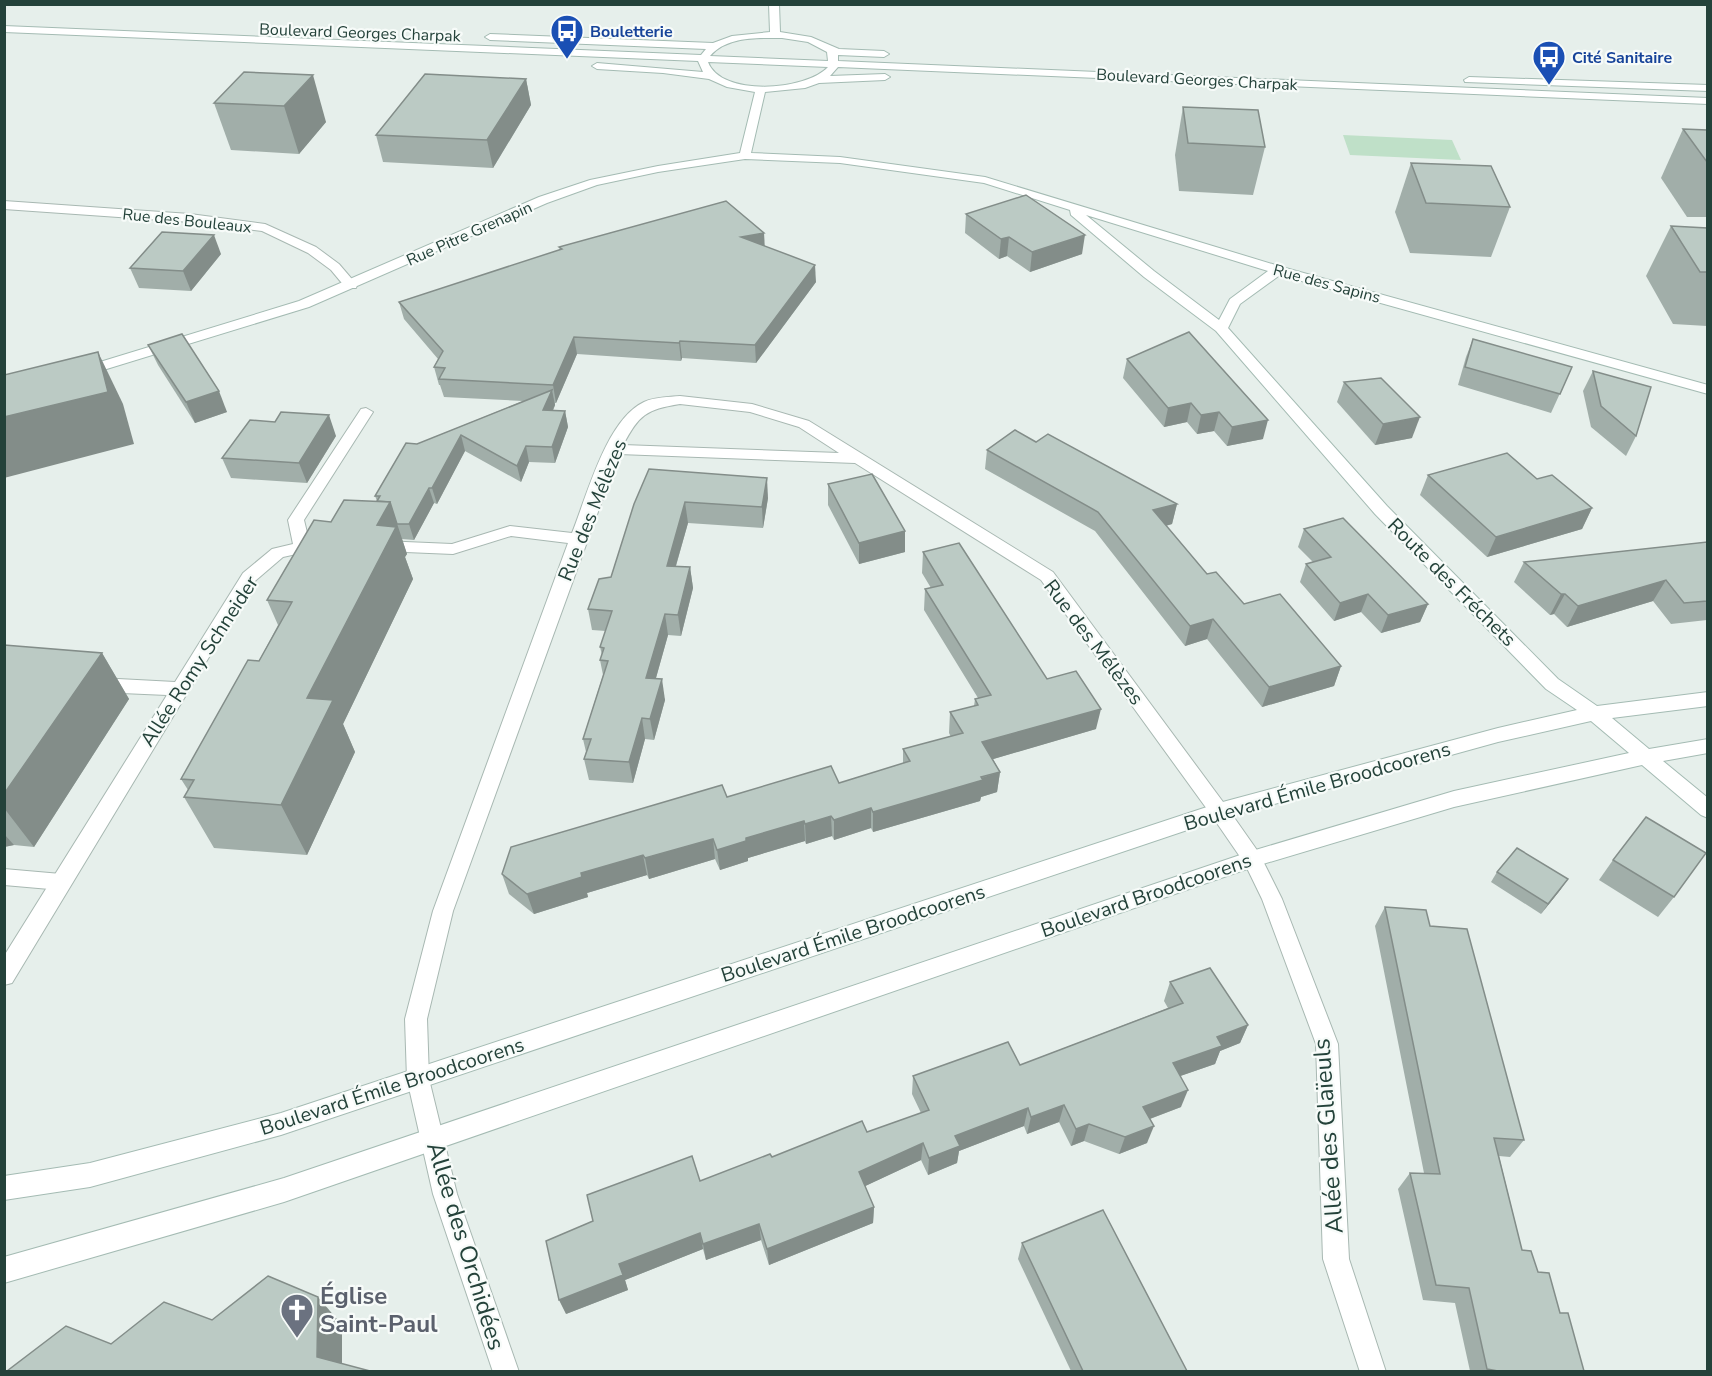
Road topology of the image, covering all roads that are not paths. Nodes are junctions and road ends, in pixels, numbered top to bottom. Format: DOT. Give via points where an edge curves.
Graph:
graph roads {
  1 [pos="774,4"];
  2 [pos="4,18"];
  3 [pos="123,23"];
  4 [pos="4,29"];
  5 [pos="775,34"];
  6 [pos="482,37"];
  7 [pos="716,46"];
  8 [pos="832,51"];
  9 [pos="893,55"];
  10 [pos="382,56"];
  11 [pos="928,57"];
  12 [pos="703,58"];
  13 [pos="489,61"];
  14 [pos="836,64"];
  15 [pos="583,65"];
  16 [pos="710,76"];
  17 [pos="818,81"];
  18 [pos="1707,88"];
  19 [pos="761,90"];
  20 [pos="1707,101"];
  21 [pos="1495,104"];
  22 [pos="746,156"];
  23 [pos="947,173"];
  24 [pos="4,205"];
  25 [pos="1067,205"];
  26 [pos="1138,227"];
  27 [pos="1115,244"];
  28 [pos="1278,270"];
  29 [pos="351,285"];
  30 [pos="1221,328"];
  31 [pos="71,375"];
  32 [pos="1707,390"];
  33 [pos="366,412"];
  34 [pos="613,449"];
  35 [pos="860,458"];
  36 [pos="578,539"];
  37 [pos="335,543"];
  38 [pos="370,545"];
  39 [pos="302,548"];
  40 [pos="86,684"];
  41 [pos="178,689"];
  42 [pos="1707,699"];
  43 [pos="1594,713"];
  44 [pos="1707,746"];
  45 [pos="1644,757"];
  46 [pos="1707,810"];
  47 [pos="1219,811"];
  48 [pos="1252,859"];
  49 [pos="4,877"];
  50 [pos="61,882"];
  51 [pos="4,976"];
  52 [pos="416,1050"];
  53 [pos="418,1079"];
  54 [pos="433,1140"];
  55 [pos="4,1188"];
  56 [pos="4,1270"];
  57 [pos="506,1371"];
  58 [pos="1372,1371"];
  1 -- 5 [label="street"];
  2 -- 3 [label="street"];
  4 -- 12 [label="street, Boulevard Georges Charpak"];
  5 -- 7 [label="street" via="732,39"];
  5 -- 8 [label="street" via="809,39"];
  6 -- 7 [label="street, Boulevard Georges Charpak"];
  7 -- 12 [label="street"];
  8 -- 9 [label="street"];
  8 -- 14 [label="street"];
  10 -- 13 [label="street, Boulevard Georges Charpak"];
  11 -- 18 [label="street, Boulevard Georges Charpak"];
  12 -- 14 [label="street, Boulevard Georges Charpak"];
  12 -- 16 [label="street" via="703,68"];
  14 -- 17 [label="street"];
  14 -- 20 [label="street, Boulevard Georges Charpak"];
  15 -- 16 [label="street"];
  16 -- 19 [label="street, Boulevard Georges Charpak" via="741,88"];
  17 -- 19 [label="street, Boulevard Georges Charpak"];
  17 -- 21 [label="street, Boulevard Georges Charpak" via="874,77"];
  19 -- 22 [label="street"];
  22 -- 23 [label="street, Rue Pitre Grenapin" via="840,160"];
  22 -- 29 [label="street, Rue Pitre Grenapin" via="594,182 543,200"];
  23 -- 25 [label="street, Rue des Sapins" via="985,180"];
  24 -- 29 [label="street, Rue des Bouleaux" via="190,218 265,228 312,250"];
  25 -- 26 [label="street, Rue des Sapins"];
  25 -- 27 [label="street, Route des Fréchets"];
  26 -- 27 [label="street"];
  26 -- 28 [label="street, Rue des Sapins"];
  27 -- 30 [label="street, Route des Fréchets"];
  28 -- 30 [label="street" via="1235,302"];
  28 -- 32 [label="street, Rue des Sapins"];
  29 -- 31 [label="street, Rue Pitre Grenapin" via="184,343"];
  30 -- 43 [label="street, Route des Fréchets" via="1381,510 1552,684"];
  33 -- 39 [label="street" via="296,520"];
  34 -- 35 [label="street"];
  34 -- 35 [label="street, Rue des Mélèzes" via="629,420 649,405 680,400 752,408 804,424"];
  34 -- 36 [label="street, Rue des Mélèzes"];
  35 -- 47 [label="street, Rue des Mélèzes" via="1047,576"];
  36 -- 38 [label="street" via="510,531 453,549"];
  36 -- 52 [label="street, Rue des Mélèzes" via="443,911 416,1019"];
  37 -- 39 [label="street, Allée Romy Schneider"];
  39 -- 41 [label="street, Allée Romy Schneider" via="278,553 249,577"];
  40 -- 41 [label="street"];
  41 -- 50 [label="street, Allée Romy Schneider"];
  42 -- 43 [label="street, Boulevard Émile Broodcoorens"];
  43 -- 45 [label="street, Route des Fréchets"];
  43 -- 47 [label="street, Boulevard Émile Broodcoorens"];
  44 -- 45 [label="street, Boulevard Broodcoorens"];
  45 -- 46 [label="street, Route des Fréchets"];
  45 -- 48 [label="street, Boulevard Broodcoorens" via="1454,799"];
  47 -- 48 [label="street, Allée des Glaïeuls"];
  47 -- 53 [label="street, Boulevard Émile Broodcoorens"];
  48 -- 54 [label="street, Boulevard Broodcoorens"];
  48 -- 58 [label="street, Allée des Glaïeuls" via="1275,904 1327,1044 1336,1259"];
  49 -- 50 [label="lane"];
  50 -- 51 [label="street, Allée Romy Schneider"];
  52 -- 53 [label="street, Allée des Orchidées"];
  53 -- 54 [label="street, Allée des Orchidées"];
  53 -- 55 [label="street, Boulevard Émile Broodcoorens" via="281,1124 112,1169"];
  54 -- 56 [label="street" via="284,1190"];
  54 -- 57 [label="street, Allée des Orchidées" via="445,1194"];
}
